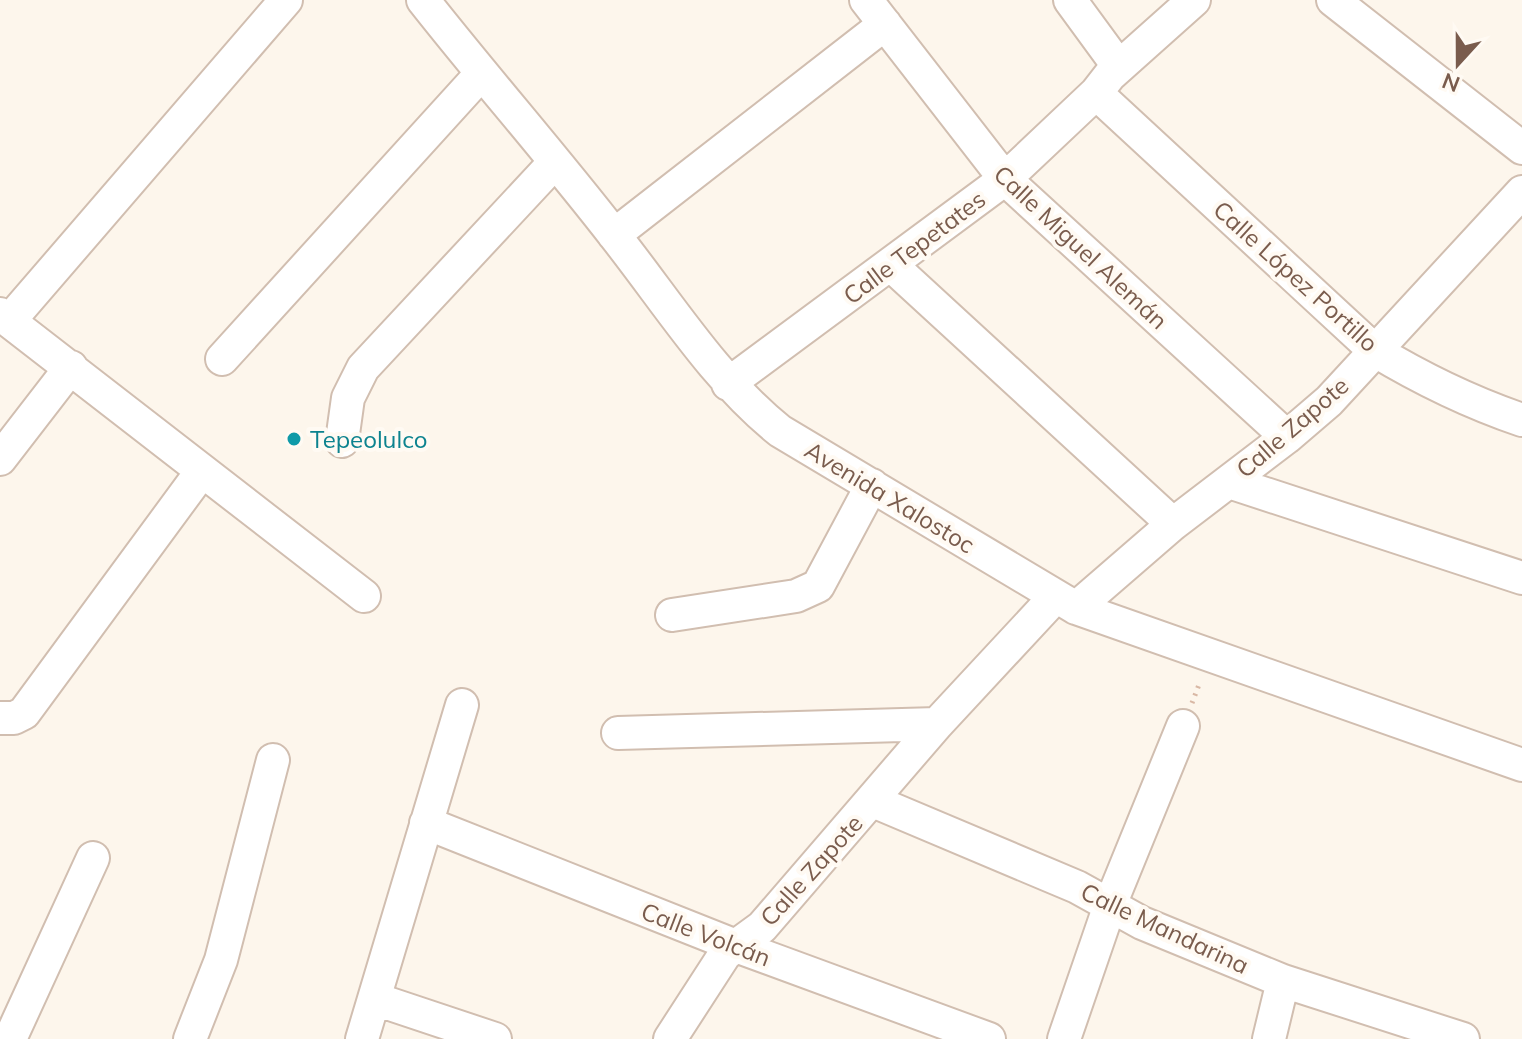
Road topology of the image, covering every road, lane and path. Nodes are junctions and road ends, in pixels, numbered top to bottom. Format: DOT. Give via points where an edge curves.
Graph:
graph roads {
  1 [pos="286,0"];
  2 [pos="423,0"];
  3 [pos="1070,0"];
  4 [pos="1194,0"];
  5 [pos="1333,0"];
  6 [pos="876,12"];
  7 [pos="1119,67"];
  8 [pos="481,74"];
  9 [pos="1096,93"];
  10 [pos="1522,148"];
  11 [pos="555,162"];
  12 [pos="1005,179"];
  13 [pos="1522,192"];
  14 [pos="614,235"];
  15 [pos="891,265"];
  16 [pos="5,317"];
  17 [pos="1374,350"];
  18 [pos="222,359"];
  19 [pos="71,367"];
  20 [pos="728,384"];
  21 [pos="1522,420"];
  22 [pos="1287,437"];
  23 [pos="342,441"];
  24 [pos="0,459"];
  25 [pos="202,471"];
  26 [pos="1229,482"];
  27 [pos="872,485"];
  28 [pos="1173,524"];
  29 [pos="1522,578"];
  30 [pos="364,596"];
  31 [pos="1065,602"];
  32 [pos="672,615"];
  33 [pos="1210,657"];
  34 [pos="462,705"];
  35 [pos="0,718"];
  36 [pos="937,724"];
  37 [pos="1183,726"];
  38 [pos="618,733"];
  39 [pos="273,760"];
  40 [pos="1522,765"];
  41 [pos="873,801"];
  42 [pos="426,823"];
  43 [pos="93,858"];
  44 [pos="1110,905"];
  45 [pos="736,946"];
  46 [pos="1283,981"];
  47 [pos="375,999"];
  48 [pos="1459,1038"];
  49 [pos="10,1039"];
  50 [pos="190,1039"];
  51 [pos="362,1039"];
  52 [pos="495,1039"];
  53 [pos="670,1039"];
  54 [pos="989,1039"];
  55 [pos="1064,1039"];
  56 [pos="1269,1039"];
  1 -- 16 [label="street"];
  2 -- 8 [label="street, Avenida Xalostoc"];
  3 -- 7 [label="street"];
  4 -- 7 [label="street, Calle Tepetates"];
  5 -- 10 [label="street"];
  6 -- 12 [label="street, Calle Miguel Alemán"];
  6 -- 14 [label="street"];
  7 -- 9 [label="street, Calle Tepetates"];
  8 -- 11 [label="street, Avenida Xalostoc"];
  8 -- 18 [label="street"];
  9 -- 12 [label="street, Calle Tepetates"];
  9 -- 17 [label="street, Calle López Portillo"];
  11 -- 14 [label="street, Avenida Xalostoc"];
  11 -- 23 [label="street" via="363,368 348,398"];
  12 -- 15 [label="street, Calle Tepetates"];
  12 -- 22 [label="street, Calle Miguel Alemán"];
  13 -- 17 [label="street, Calle Zapote"];
  14 -- 20 [label="street, Avenida Xalostoc"];
  15 -- 20 [label="street, Calle Tepetates"];
  15 -- 28 [label="street"];
  16 -- 19 [label="street"];
  17 -- 21 [label="street, Calle López Portillo" via="1425,381"];
  17 -- 22 [label="street, Calle Zapote" via="1329,401"];
  19 -- 24 [label="street"];
  19 -- 25 [label="street"];
  20 -- 27 [label="street, Avenida Xalostoc" via="780,431"];
  22 -- 26 [label="street, Calle Zapote"];
  25 -- 30 [label="street"];
  25 -- 35 [label="street" via="24,713"];
  26 -- 28 [label="street, Calle Zapote"];
  26 -- 29 [label="street"];
  27 -- 31 [label="street, Avenida Xalostoc"];
  27 -- 32 [label="street" via="818,586 796,596"];
  28 -- 31 [label="street, Calle Zapote"];
  31 -- 33 [label="street, Avenida Xalostoc"];
  31 -- 36 [label="street, Calle Zapote"];
  33 -- 37 [label="path"];
  33 -- 40 [label="street, Avenida Xalostoc"];
  34 -- 42 [label="street"];
  36 -- 38 [label="street"];
  36 -- 41 [label="street, Calle Zapote"];
  37 -- 44 [label="street"];
  39 -- 50 [label="street" via="221,960"];
  41 -- 44 [label="street, Calle Mandarina"];
  41 -- 45 [label="street, Calle Zapote" via="762,927"];
  42 -- 45 [label="street, Calle Volcán"];
  42 -- 47 [label="street"];
  43 -- 49 [label="street"];
  44 -- 46 [label="street, Calle Mandarina"];
  44 -- 55 [label="street"];
  45 -- 53 [label="street, Calle Zapote" via="718,964"];
  45 -- 54 [label="street, Calle Volcán"];
  46 -- 48 [label="street, Calle Mandarina"];
  46 -- 56 [label="street"];
  47 -- 51 [label="street"];
  47 -- 52 [label="street"];
}
